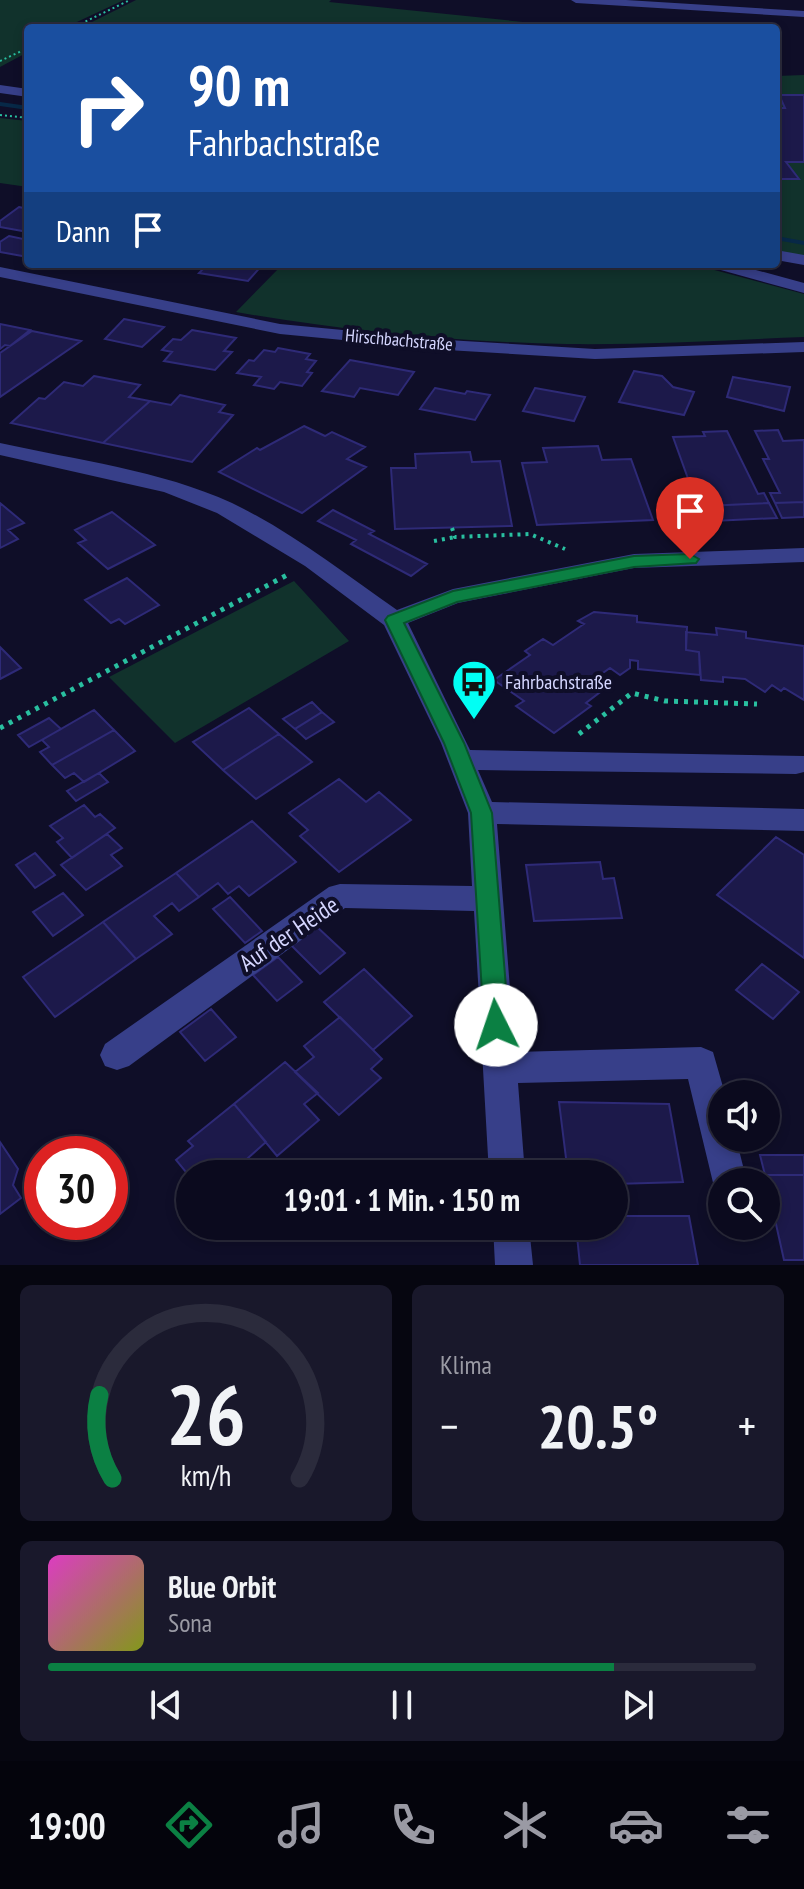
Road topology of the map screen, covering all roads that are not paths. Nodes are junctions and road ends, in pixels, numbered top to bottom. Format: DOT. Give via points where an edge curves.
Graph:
graph roads {
  1 [pos="576,0"];
  2 [pos="804,14"];
  3 [pos="0,89"];
  4 [pos="24,92"];
  5 [pos="780,256"];
  6 [pos="804,260"];
  7 [pos="731,268"];
  8 [pos="0,272"];
  9 [pos="804,288"];
  10 [pos="804,347"];
  11 [pos="0,449"];
  12 [pos="804,555"];
  13 [pos="394,620"];
  14 [pos="461,760"];
  15 [pos="796,764"];
  16 [pos="482,813"];
  17 [pos="804,820"];
  18 [pos="488,899"];
  19 [pos="117,1055"];
  20 [pos="500,1068"];
  21 [pos="506,1160"];
  22 [pos="726,1168"];
  23 [pos="512,1240"];
  24 [pos="514,1265"];
  1 -- 2 [label="street"];
  3 -- 4 [label="street"];
  5 -- 6 [label="street"];
  7 -- 9 [label="street"];
  8 -- 10 [label="street, Hirschbachstraße" via="280,329 447,345 595,354"];
  11 -- 13 [label="street" via="170,487 225,508 313,561"];
  12 -- 13 [label="street" via="634,561 453,597"];
  13 -- 14 [label="street"];
  14 -- 15 [label="street"];
  14 -- 16 [label="street"];
  16 -- 17 [label="street"];
  16 -- 18 [label="street"];
  18 -- 19 [label="street, Auf der Heide" via="340,896"];
  18 -- 20 [label="street"];
  20 -- 21 [label="street"];
  20 -- 22 [label="street" via="701,1063"];
  23 -- 24 [label="street"];
}
